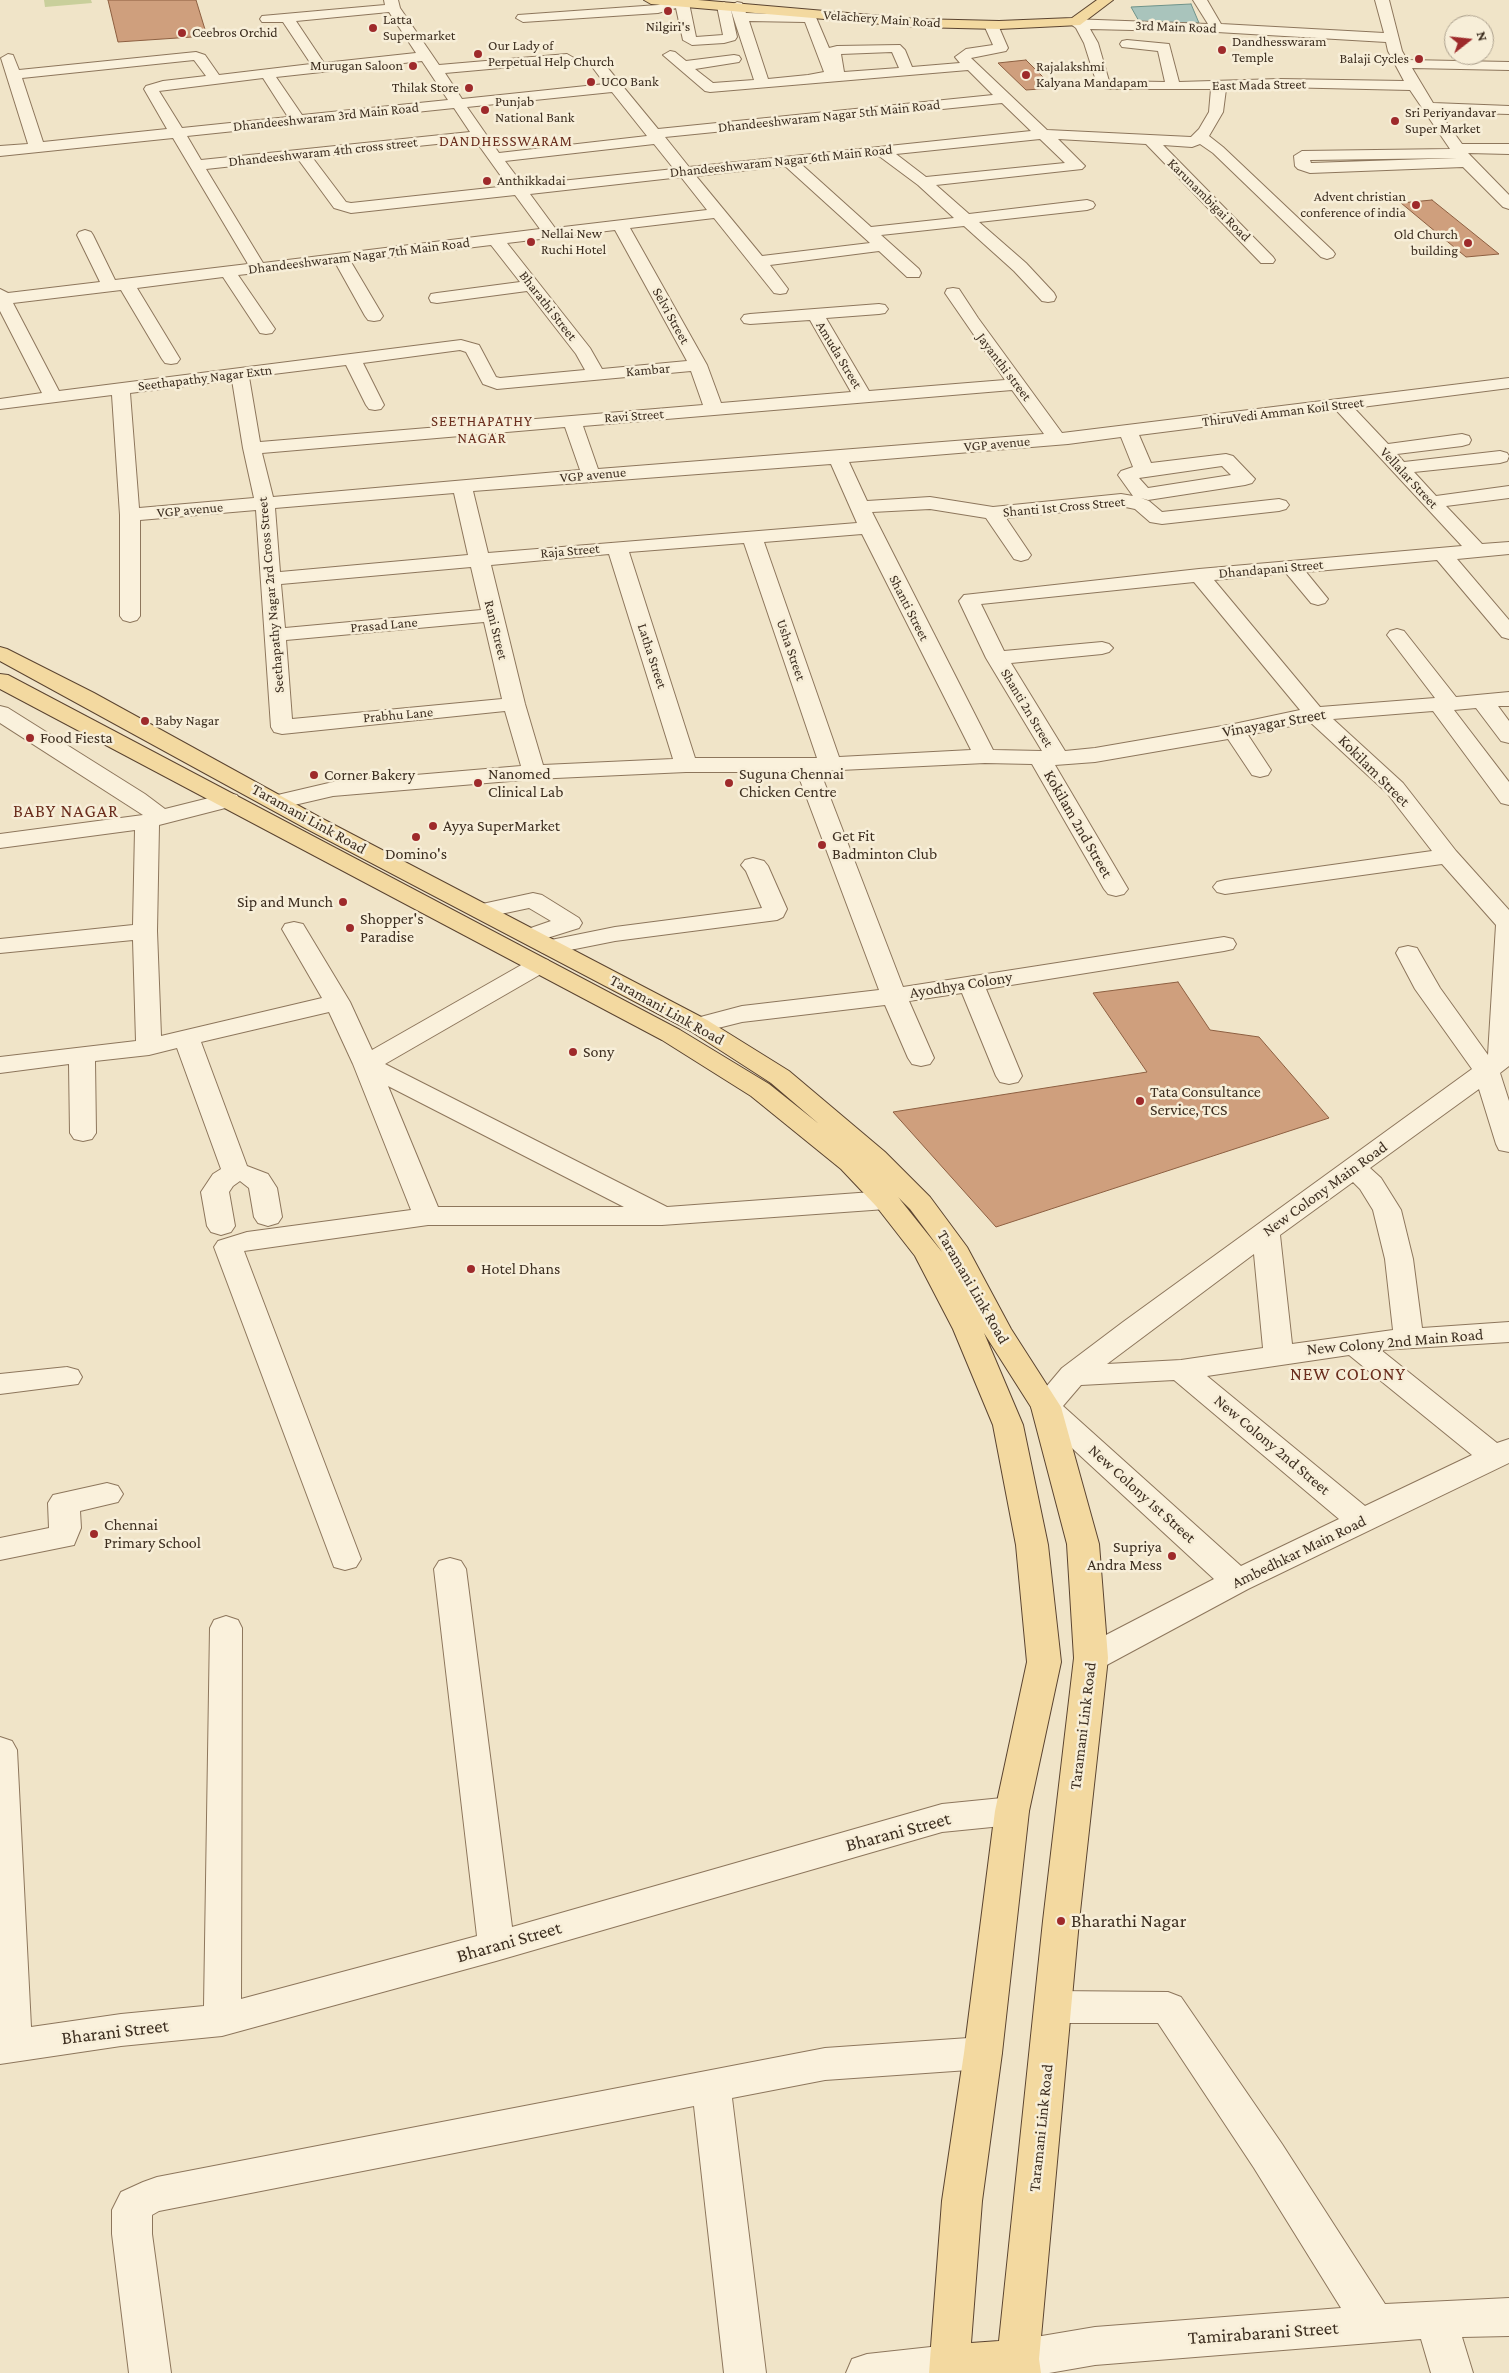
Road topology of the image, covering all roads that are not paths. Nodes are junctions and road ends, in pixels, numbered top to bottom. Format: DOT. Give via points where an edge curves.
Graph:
graph roads {
  1 [pos="651,0"];
  2 [pos="1106,0"];
  3 [pos="1200,0"];
  4 [pos="1382,0"];
  5 [pos="680,2"];
  6 [pos="392,4"];
  7 [pos="734,8"];
  8 [pos="287,17"];
  9 [pos="523,18"];
  10 [pos="267,19"];
  11 [pos="1078,23"];
  12 [pos="991,25"];
  13 [pos="1217,28"];
  14 [pos="1392,38"];
  15 [pos="1091,43"];
  16 [pos="670,55"];
  17 [pos="426,56"];
  18 [pos="8,57"];
  19 [pos="567,58"];
  20 [pos="734,59"];
  21 [pos="967,61"];
  22 [pos="597,64"];
  23 [pos="1402,64"];
  24 [pos="683,66"];
  25 [pos="1509,66"];
  26 [pos="320,68"];
  27 [pos="436,70"];
  28 [pos="907,71"];
  29 [pos="267,74"];
  30 [pos="12,75"];
  31 [pos="837,76"];
  32 [pos="216,79"];
  33 [pos="761,85"];
  34 [pos="1219,85"];
  35 [pos="1174,86"];
  36 [pos="1414,86"];
  37 [pos="615,87"];
  38 [pos="1004,98"];
  39 [pos="458,103"];
  40 [pos="1429,107"];
  41 [pos="779,108"];
  42 [pos="1509,110"];
  43 [pos="298,120"];
  44 [pos="792,120"];
  45 [pos="176,133"];
  46 [pos="1042,134"];
  47 [pos="480,135"];
  48 [pos="656,137"];
  49 [pos="1196,140"];
  50 [pos="1151,141"];
  51 [pos="37,147"];
  52 [pos="1509,150"];
  53 [pos="0,151"];
  54 [pos="882,151"];
  55 [pos="302,154"];
  56 [pos="1461,154"];
  57 [pos="496,158"];
  58 [pos="788,161"];
  59 [pos="196,165"];
  60 [pos="684,172"];
  61 [pos="923,182"];
  62 [pos="519,190"];
  63 [pos="1509,204"];
  64 [pos="1087,205"];
  65 [pos="718,213"];
  66 [pos="967,220"];
  67 [pos="620,225"];
  68 [pos="868,232"];
  69 [pos="551,233"];
  70 [pos="85,235"];
  71 [pos="496,240"];
  72 [pos="884,246"];
  73 [pos="1327,254"];
  74 [pos="342,258"];
  75 [pos="1267,260"];
  76 [pos="757,262"];
  77 [pos="258,268"];
  78 [pos="227,271"];
  79 [pos="913,273"];
  80 [pos="118,285"];
  81 [pos="532,285"];
  82 [pos="780,288"];
  83 [pos="953,292"];
  84 [pos="1,297"];
  85 [pos="1048,297"];
  86 [pos="437,298"];
  87 [pos="879,309"];
  88 [pos="815,314"];
  89 [pos="374,316"];
  90 [pos="750,320"];
  91 [pos="266,329"];
  92 [pos="409,352"];
  93 [pos="171,359"];
  94 [pos="352,359"];
  95 [pos="698,366"];
  96 [pos="240,374"];
  97 [pos="597,375"];
  98 [pos="1509,383"];
  99 [pos="1017,384"];
  100 [pos="121,388"];
  101 [pos="53,397"];
  102 [pos="864,397"];
  103 [pos="0,404"];
  104 [pos="375,405"];
  105 [pos="1341,405"];
  106 [pos="714,410"];
  107 [pos="572,420"];
  108 [pos="1128,431"];
  109 [pos="1057,439"];
  110 [pos="1462,440"];
  111 [pos="252,448"];
  112 [pos="1384,450"];
  113 [pos="1500,457"];
  114 [pos="838,458"];
  115 [pos="1401,468"];
  116 [pos="1144,470"];
  117 [pos="591,475"];
  118 [pos="462,487"];
  119 [pos="1509,492"];
  120 [pos="1432,502"];
  121 [pos="265,504"];
  122 [pos="1279,505"];
  123 [pos="860,507"];
  124 [pos="993,513"];
  125 [pos="130,515"];
  126 [pos="869,528"];
  127 [pos="752,537"];
  128 [pos="617,547"];
  129 [pos="1509,548"];
  130 [pos="1477,551"];
  131 [pos="1442,554"];
  132 [pos="1021,555"];
  133 [pos="478,559"];
  134 [pos="1292,568"];
  135 [pos="1199,575"];
  136 [pos="271,579"];
  137 [pos="1318,599"];
  138 [pos="969,601"];
  139 [pos="492,615"];
  140 [pos="130,616"];
  141 [pos="1509,633"];
  142 [pos="275,635"];
  143 [pos="1397,635"];
  144 [pos="1102,648"];
  145 [pos="0,654"];
  146 [pos="997,658"];
  147 [pos="33,671"];
  148 [pos="3,682"];
  149 [pos="1509,699"];
  150 [pos="1483,702"];
  151 [pos="514,704"];
  152 [pos="1446,705"];
  153 [pos="0,713"];
  154 [pos="1314,714"];
  155 [pos="282,727"];
  156 [pos="1234,731"];
  157 [pos="1509,736"];
  158 [pos="985,756"];
  159 [pos="1049,758"];
  160 [pos="830,763"];
  161 [pos="686,765"];
  162 [pos="806,765"];
  163 [pos="1260,770"];
  164 [pos="534,772"];
  165 [pos="1509,798"];
  166 [pos="229,800"];
  167 [pos="277,802"];
  168 [pos="154,819"];
  169 [pos="0,841"];
  170 [pos="1448,856"];
  171 [pos="753,865"];
  172 [pos="1225,887"];
  173 [pos="1116,889"];
  174 [pos="482,911"];
  175 [pos="570,923"];
  176 [pos="1508,924"];
  177 [pos="294,929"];
  178 [pos="145,931"];
  179 [pos="603,936"];
  180 [pos="1224,944"];
  181 [pos="0,946"];
  182 [pos="540,949"];
  183 [pos="1408,953"];
  184 [pos="971,984"];
  185 [pos="894,996"];
  186 [pos="337,1002"];
  187 [pos="687,1031"];
  188 [pos="187,1039"];
  189 [pos="149,1047"];
  190 [pos="82,1055"];
  191 [pos="921,1058"];
  192 [pos="1499,1063"];
  193 [pos="0,1064"];
  194 [pos="366,1064"];
  195 [pos="1009,1076"];
  196 [pos="84,1133"];
  197 [pos="1509,1144"];
  198 [pos="1353,1168"];
  199 [pos="236,1172"];
  200 [pos="886,1200"];
  201 [pos="428,1216"];
  202 [pos="662,1216"];
  203 [pos="268,1217"];
  204 [pos="221,1226"];
  205 [pos="1266,1231"];
  206 [pos="1509,1332"];
  207 [pos="1408,1338"];
  208 [pos="1354,1344"];
  209 [pos="1278,1354"];
  210 [pos="1181,1370"];
  211 [pos="1073,1375"];
  212 [pos="67,1377"];
  213 [pos="0,1384"];
  214 [pos="1046,1407"];
  215 [pos="1502,1454"];
  216 [pos="107,1494"];
  217 [pos="1362,1521"];
  218 [pos="0,1549"];
  219 [pos="345,1559"];
  220 [pos="450,1569"];
  221 [pos="1237,1581"];
  222 [pos="226,1628"];
  223 [pos="1091,1658"];
  224 [pos="0,1750"];
  225 [pos="1012,1811"];
  226 [pos="496,1946"];
  227 [pos="1053,2007"];
  228 [pos="222,2020"];
  229 [pos="7,2047"];
  230 [pos="983,2053"];
  231 [pos="711,2085"];
  232 [pos="1509,2317"];
  233 [pos="1436,2319"];
  234 [pos="1375,2325"];
  235 [pos="1019,2366"];
  236 [pos="950,2369"];
  237 [pos="150,2373"];
  238 [pos="745,2373"];
  239 [pos="867,2373"];
  240 [pos="1452,2373"];
  1 -- 5 [label="main road, Velachery Main Road"];
  2 -- 11 [label="main road"];
  3 -- 13 [label="street"];
  4 -- 14 [label="street"];
  5 -- 7 [label="main road, Velachery Main Road"];
  5 -- 7 [label="street" via="692,41 730,37"];
  5 -- 9 [label="street" via="658,9"];
  6 -- 8 [label="street"];
  6 -- 17 [label="street"];
  7 -- 12 [label="main road, Velachery Main Road" via="917,23"];
  7 -- 33 [label="street"];
  7 -- 33 [label="street" via="810,18 832,75"];
  8 -- 10 [label="street"];
  8 -- 26 [label="street"];
  11 -- 12 [label="main road, Velachery Main Road"];
  11 -- 13 [label="street, 3rd Main Road"];
  11 -- 15 [label="street"];
  12 -- 21 [label="street" via="1001,48 971,52"];
  13 -- 14 [label="street, 3rd Main Road"];
  14 -- 23 [label="street"];
  15 -- 35 [label="street" via="1164,47"];
  15 -- 35 [label="street, East Mada Street" via="1103,84"];
  16 -- 24 [label="street"];
  17 -- 26 [label="street"];
  17 -- 27 [label="street"];
  18 -- 30 [label="street"];
  19 -- 27 [label="street"];
  20 -- 24 [label="street"];
  21 -- 28 [label="street"];
  21 -- 38 [label="street"];
  22 -- 37 [label="street"];
  23 -- 25 [label="street"];
  23 -- 36 [label="street"];
  24 -- 33 [label="street" via="710,88"];
  26 -- 29 [label="street"];
  27 -- 39 [label="street"];
  28 -- 31 [label="street"];
  28 -- 31 [label="street" via="895,48 838,50 833,51"];
  29 -- 32 [label="street"];
  29 -- 43 [label="street"];
  30 -- 32 [label="street" via="192,56 200,58"];
  30 -- 51 [label="street" via="14,100"];
  31 -- 33 [label="street"];
  32 -- 45 [label="street" via="151,89"];
  34 -- 35 [label="street, East Mada Street"];
  34 -- 36 [label="street, East Mada Street"];
  34 -- 49 [label="street" via="1216,112"];
  36 -- 40 [label="street"];
  37 -- 39 [label="street, Dhandeeshwaram 3rd Main Road"];
  37 -- 48 [label="street"];
  38 -- 44 [label="street, Dhandeeshwaram Nagar 5th Main Road"];
  38 -- 46 [label="street"];
  39 -- 43 [label="street, Dhandeeshwaram 3rd Main Road"];
  39 -- 47 [label="street"];
  40 -- 42 [label="street"];
  40 -- 56 [label="street"];
  41 -- 44 [label="street"];
  43 -- 45 [label="street, Dhandeeshwaram 3rd Main Road"];
  44 -- 48 [label="street, Dhandeeshwaram Nagar 5th Main Road"];
  45 -- 51 [label="street, Dhandeeshwaram 3rd Main Road"];
  45 -- 59 [label="street"];
  46 -- 50 [label="street, Dhandeeshwaram Nagar 6th Main Road"];
  46 -- 54 [label="street, Dhandeeshwaram Nagar 6th Main Road"];
  46 -- 61 [label="street" via="1076,166"];
  47 -- 55 [label="street, Dhandeeshwaram 4th cross street"];
  47 -- 57 [label="street"];
  48 -- 57 [label="street, Dhandeeshwaram Nagar 5th Main Road"];
  48 -- 60 [label="street"];
  49 -- 50 [label="street, Dhandeeshwaram Nagar 6th Main Road"];
  49 -- 73 [label="street" via="1218,150"];
  50 -- 75 [label="street, Karunambigai Road"];
  51 -- 53 [label="street, Dhandeeshwaram 3rd Main Road"];
  52 -- 56 [label="street"];
  54 -- 58 [label="street, Dhandeeshwaram Nagar 6th Main Road"];
  54 -- 61 [label="street"];
  55 -- 59 [label="street, Dhandeeshwaram 4th cross street"];
  55 -- 62 [label="street, Dhandeeshwaram Nagar 6th Main Road" via="344,208"];
  56 -- 56 [label="street" via="1302,156 1303,166 1310,168"];
  56 -- 63 [label="street"];
  57 -- 62 [label="street"];
  58 -- 60 [label="street, Dhandeeshwaram Nagar 6th Main Road"];
  58 -- 68 [label="street"];
  59 -- 77 [label="street"];
  60 -- 62 [label="street, Dhandeeshwaram Nagar 6th Main Road"];
  60 -- 65 [label="street"];
  61 -- 66 [label="street"];
  62 -- 69 [label="street"];
  64 -- 66 [label="street"];
  65 -- 67 [label="street, Dhandeeshwaram Nagar 7th Main Road"];
  65 -- 76 [label="street"];
  66 -- 68 [label="street"];
  66 -- 85 [label="street"];
  67 -- 69 [label="street, Dhandeeshwaram Nagar 7th Main Road"];
  67 -- 95 [label="street, Selvi Street"];
  68 -- 72 [label="street"];
  69 -- 71 [label="street, Dhandeeshwaram Nagar 7th Main Road"];
  70 -- 80 [label="street"];
  71 -- 74 [label="street, Dhandeeshwaram Nagar 7th Main Road"];
  71 -- 81 [label="street, Bharathi Street"];
  72 -- 76 [label="street"];
  72 -- 79 [label="street"];
  74 -- 77 [label="street, Dhandeeshwaram Nagar 7th Main Road"];
  74 -- 89 [label="street"];
  76 -- 82 [label="street"];
  77 -- 78 [label="street, Dhandeeshwaram Nagar 7th Main Road"];
  78 -- 80 [label="street, Dhandeeshwaram Nagar 7th Main Road"];
  78 -- 91 [label="street"];
  80 -- 84 [label="street, Dhandeeshwaram Nagar 7th Main Road"];
  80 -- 93 [label="street"];
  81 -- 86 [label="street"];
  81 -- 97 [label="street, Bharathi Street" via="584,352"];
  83 -- 99 [label="street, Jayanthi street"];
  84 -- 101 [label="street"];
  87 -- 88 [label="street"];
  88 -- 90 [label="street"];
  88 -- 102 [label="street, Amuda Street"];
  92 -- 94 [label="street, Seethapathy Nagar Extn"];
  92 -- 97 [label="street, Kambar" via="469,346 479,358 489,380 497,384"];
  94 -- 96 [label="street, Seethapathy Nagar Extn"];
  94 -- 104 [label="street"];
  95 -- 97 [label="street, Kambar"];
  95 -- 106 [label="street, Selvi Street"];
  96 -- 100 [label="street, Seethapathy Nagar Extn"];
  96 -- 111 [label="street, Seethapathy Nagar 2rd Cross Street"];
  98 -- 105 [label="street, ThiruVedi Amman Koil Street"];
  99 -- 102 [label="street, Ravi Street"];
  99 -- 109 [label="street, Jayanthi street"];
  100 -- 101 [label="street, Seethapathy Nagar Extn"];
  100 -- 125 [label="street"];
  101 -- 103 [label="street, Seethapathy Nagar Extn"];
  102 -- 106 [label="street, Ravi Street"];
  105 -- 108 [label="street, ThiruVedi Amman Koil Street"];
  105 -- 112 [label="street, Vellalar Street"];
  106 -- 107 [label="street, Ravi Street"];
  107 -- 111 [label="street, Ravi Street"];
  107 -- 117 [label="street"];
  108 -- 109 [label="street, ThiruVedi Amman Koil Street"];
  108 -- 116 [label="street"];
  109 -- 114 [label="street, VGP avenue"];
  110 -- 112 [label="street"];
  111 -- 121 [label="street, Seethapathy Nagar 2rd Cross Street"];
  112 -- 115 [label="street, Vellalar Street"];
  113 -- 115 [label="street"];
  114 -- 117 [label="street, VGP avenue"];
  114 -- 123 [label="street, Shanti Street"];
  115 -- 120 [label="street, Vellalar Street"];
  116 -- 116 [label="street" via="1128,474 1143,494 1246,479 1226,460"];
  117 -- 118 [label="street, VGP avenue"];
  118 -- 121 [label="street, VGP avenue"];
  118 -- 133 [label="street, Rani Street"];
  119 -- 120 [label="street"];
  120 -- 130 [label="street, Vellalar Street"];
  121 -- 125 [label="street, VGP avenue"];
  121 -- 136 [label="street, Seethapathy Nagar 2rd Cross Street"];
  122 -- 124 [label="street, Shanti 1st Cross Street" via="1162,518 1157,518 1131,500"];
  123 -- 124 [label="street, Shanti 1st Cross Street" via="930,503"];
  123 -- 126 [label="street, Shanti Street"];
  124 -- 132 [label="street, Shanti 1st Cross Street"];
  125 -- 140 [label="street"];
  126 -- 127 [label="street, Raja Street"];
  126 -- 158 [label="street, Shanti Street"];
  127 -- 128 [label="street, Raja Street"];
  127 -- 160 [label="street, Usha Street"];
  128 -- 133 [label="street, Raja Street"];
  128 -- 161 [label="street, Latha Street"];
  129 -- 130 [label="street, Dhandapani Street"];
  130 -- 131 [label="street, Dhandapani Street"];
  131 -- 134 [label="street, Dhandapani Street"];
  131 -- 141 [label="street"];
  133 -- 136 [label="street, Raja Street"];
  133 -- 139 [label="street, Rani Street"];
  134 -- 135 [label="street, Dhandapani Street"];
  134 -- 137 [label="street"];
  135 -- 138 [label="street, Dhandapani Street" via="1034,591"];
  135 -- 154 [label="street, Kokilam Street"];
  136 -- 142 [label="street, Seethapathy Nagar 2rd Cross Street"];
  138 -- 146 [label="street, Shanti 2n Street"];
  139 -- 142 [label="street, Prasad Lane"];
  139 -- 151 [label="street, Rani Street"];
  142 -- 155 [label="street, Seethapathy Nagar 2rd Cross Street"];
  143 -- 152 [label="street"];
  144 -- 146 [label="street, Shanti 2n Street"];
  145 -- 147 [label="main road, Taramani Link Road"];
  146 -- 159 [label="street, Shanti 2n Street"];
  147 -- 148 [label="main road"];
  147 -- 167 [label="main road, Taramani Link Road"];
  148 -- 166 [label="main road, Taramani Link Road"];
  149 -- 150 [label="street, Vinayagar Street"];
  150 -- 152 [label="street, Vinayagar Street"];
  150 -- 157 [label="street"];
  151 -- 155 [label="street, Prabhu Lane"];
  151 -- 164 [label="street, Rani Street"];
  152 -- 154 [label="street, Vinayagar Street"];
  152 -- 165 [label="street"];
  153 -- 168 [label="street" via="137,799"];
  154 -- 156 [label="street, Vinayagar Street"];
  154 -- 170 [label="street, Kokilam Street" via="1395,788"];
  156 -- 159 [label="street, Vinayagar Street" via="1095,755"];
  156 -- 163 [label="street"];
  158 -- 159 [label="street, Vinayagar Street"];
  158 -- 160 [label="street, Vinayagar Street"];
  159 -- 173 [label="street, Kokilam 2nd Street"];
  160 -- 162 [label="street, Vinayagar Street"];
  161 -- 162 [label="street, Vinayagar Street"];
  161 -- 164 [label="street, Vinayagar Street"];
  162 -- 185 [label="street"];
  164 -- 167 [label="street, Vinayagar Street" via="333,789"];
  166 -- 168 [label="street"];
  166 -- 182 [label="main road, Taramani Link Road"];
  167 -- 174 [label="main road, Taramani Link Road"];
  168 -- 169 [label="street"];
  168 -- 178 [label="street"];
  170 -- 172 [label="street"];
  170 -- 176 [label="street, Kokilam Street"];
  171 -- 179 [label="street" via="775,909 768,915"];
  174 -- 175 [label="street" via="528,899 537,901"];
  174 -- 182 [label="main road, Taramani Link Road"];
  175 -- 179 [label="street"];
  175 -- 182 [label="street"];
  176 -- 192 [label="street"];
  177 -- 186 [label="street"];
  178 -- 181 [label="street"];
  178 -- 189 [label="street"];
  179 -- 182 [label="street"];
  180 -- 184 [label="street, Ayodhya Colony"];
  182 -- 187 [label="main road, Taramani Link Road"];
  182 -- 194 [label="street"];
  183 -- 192 [label="street" via="1433,996"];
  184 -- 185 [label="street, Ayodhya Colony"];
  184 -- 195 [label="street"];
  185 -- 187 [label="street, Ayodhya Colony" via="742,1014"];
  185 -- 191 [label="street"];
  186 -- 188 [label="street"];
  186 -- 194 [label="street"];
  187 -- 200 [label="main road, Taramani Link Road" via="851,1163"];
  187 -- 214 [label="main road, Taramani Link Road" via="780,1077 875,1158 920,1203 953,1247 997,1330"];
  188 -- 189 [label="street"];
  188 -- 199 [label="street"];
  189 -- 190 [label="street"];
  190 -- 193 [label="street"];
  190 -- 196 [label="street"];
  192 -- 197 [label="street"];
  192 -- 198 [label="street, New Colony Main Road"];
  194 -- 201 [label="street"];
  194 -- 202 [label="street"];
  198 -- 205 [label="street, New Colony Main Road"];
  198 -- 207 [label="street" via="1371,1184 1388,1210 1399,1259"];
  199 -- 203 [label="street" via="258,1180 263,1188"];
  199 -- 204 [label="street" via="223,1180 215,1192"];
  200 -- 202 [label="street"];
  200 -- 225 [label="main road, Taramani Link Road" via="928,1253 968,1329 1008,1425 1032,1545 1044,1662"];
  201 -- 202 [label="street"];
  201 -- 219 [label="street" via="247,1241 228,1247"];
  205 -- 209 [label="street"];
  205 -- 211 [label="street, New Colony Main Road"];
  206 -- 207 [label="street, New Colony 2nd Main Road"];
  207 -- 208 [label="street, New Colony 2nd Main Road"];
  208 -- 209 [label="street, New Colony 2nd Main Road"];
  208 -- 215 [label="street"];
  209 -- 210 [label="street, New Colony 2nd Main Road"];
  210 -- 211 [label="street, New Colony 2nd Main Road"];
  210 -- 217 [label="street, New Colony 2nd Street"];
  211 -- 214 [label="street, New Colony Main Road"];
  212 -- 213 [label="street"];
  214 -- 221 [label="street, New Colony 1st Street"];
  214 -- 223 [label="main road, Taramani Link Road" via="1083,1544"];
  215 -- 217 [label="street, Ambedhkar Main Road"];
  216 -- 218 [label="street" via="64,1503 66,1528 63,1537"];
  217 -- 221 [label="street, Ambedhkar Main Road"];
  220 -- 226 [label="street"];
  221 -- 223 [label="street, Ambedhkar Main Road"];
  222 -- 228 [label="street"];
  223 -- 227 [label="main road, Taramani Link Road" via="1086,1714 1078,1754"];
  224 -- 229 [label="street"];
  225 -- 226 [label="street, Bharani Street" via="942,1818"];
  225 -- 230 [label="main road, Taramani Link Road"];
  226 -- 228 [label="street, Bharani Street"];
  227 -- 234 [label="street" via="1168,2008 1268,2156"];
  227 -- 235 [label="main road, Taramani Link Road"];
  228 -- 229 [label="street, Bharani Street"];
  230 -- 231 [label="street" via="826,2064"];
  230 -- 236 [label="main road, Taramani Link Road" via="962,2201"];
  231 -- 237 [label="street" via="157,2194 140,2201 132,2210 132,2234"];
  231 -- 238 [label="street"];
  232 -- 233 [label="street, Tamirabarani Street"];
  233 -- 234 [label="street, Tamirabarani Street"];
  233 -- 240 [label="street"];
  234 -- 235 [label="street, Tamirabarani Street" via="1095,2346"];
  235 -- 236 [label="main road"];
  236 -- 239 [label="street"];
}
